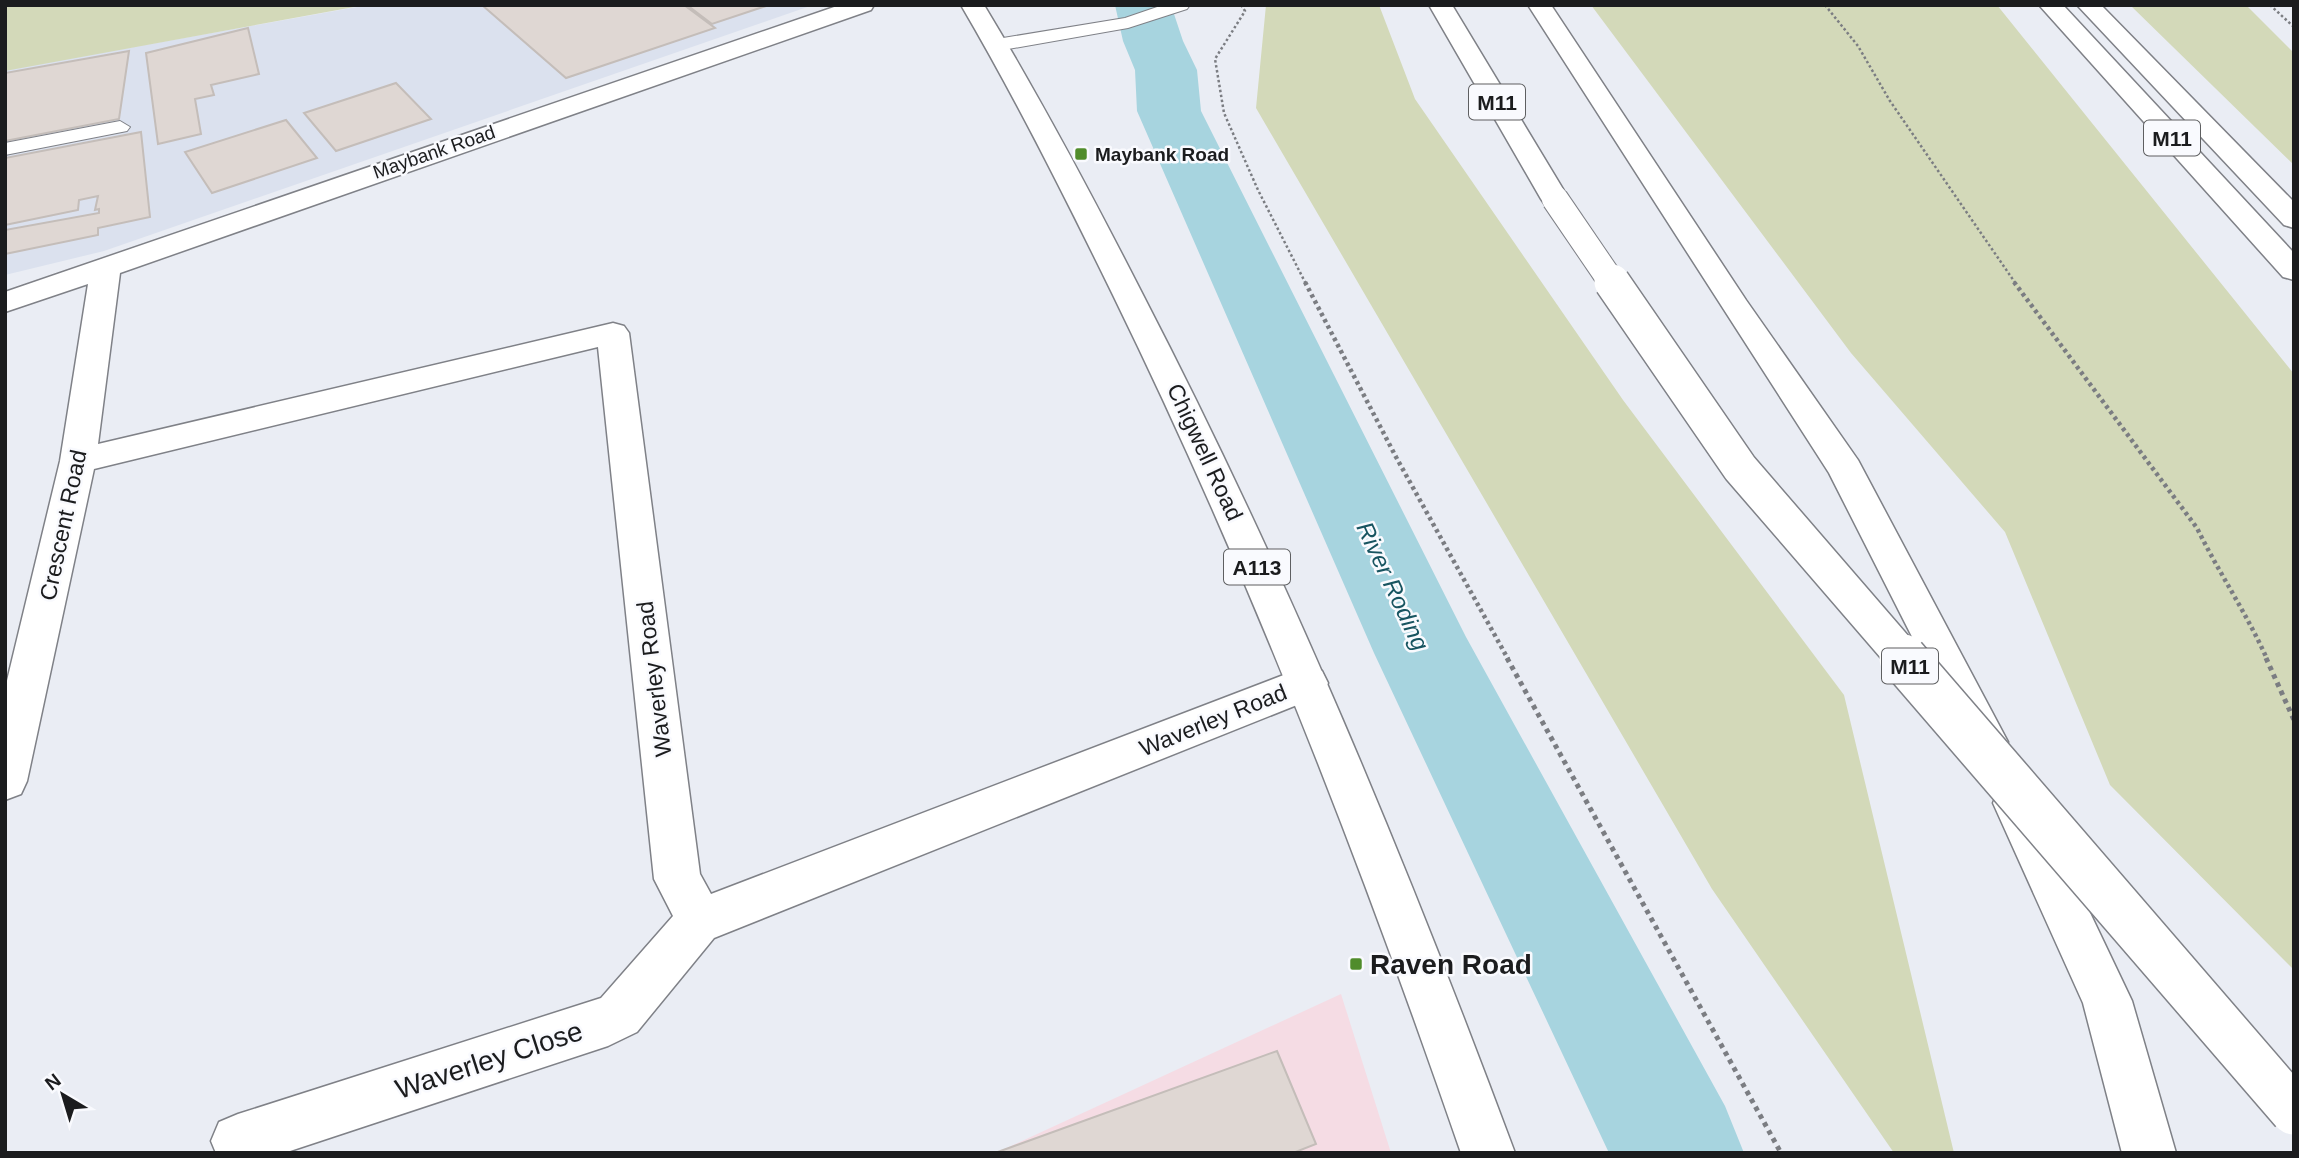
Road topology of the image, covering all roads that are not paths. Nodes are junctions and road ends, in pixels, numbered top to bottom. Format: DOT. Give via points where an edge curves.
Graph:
graph roads {
  1 [pos="863,5"];
  2 [pos="972,5"];
  3 [pos="1440,5"];
  4 [pos="1539,5"];
  5 [pos="2052,5"];
  6 [pos="2088,5"];
  7 [pos="1179,6"];
  8 [pos="997,45"];
  9 [pos="120,127"];
  10 [pos="5,149"];
  11 [pos="2294,219"];
  12 [pos="2294,250"];
  13 [pos="106,266"];
  14 [pos="2294,271"];
  15 [pos="8,301"];
  16 [pos="78,461"];
  17 [pos="1307,683"];
  18 [pos="5,781"];
  19 [pos="700,919"];
  20 [pos="2294,1111"];
  21 [pos="238,1141"];
  22 [pos="1488,1153"];
  23 [pos="2149,1153"];
  1 -- 13 [label="main road, Maybank Road"];
  2 -- 8 [label="main road, Chigwell Road / A113"];
  3 -- 20 [label="main road, M11, bridge" via="1555,199 1740,468"];
  4 -- 23 [label="main road, M11" via="1845,469 1962,688 2107,1001"];
  5 -- 12 [label="main road, M11"];
  5 -- 14 [label="main road, M11"];
  6 -- 11 [label="main road, M11"];
  7 -- 8 [label="lane" via="1149,18"];
  8 -- 17 [label="main road, Chigwell Road / A113" via="1161,357"];
  9 -- 10 [label="lane"];
  13 -- 15 [label="main road, Maybank Road"];
  13 -- 16 [label="main road, Crescent Road"];
  16 -- 18 [label="main road, Crescent Road"];
  16 -- 19 [label="main road, Waverley Road" via="613,333 677,879"];
  17 -- 19 [label="main road, Waverley Road" via="727,913"];
  17 -- 22 [label="main road, Chigwell Road / A113" via="1422,966"];
  19 -- 21 [label="main road, Waverley Close" via="619,1015"];
}
